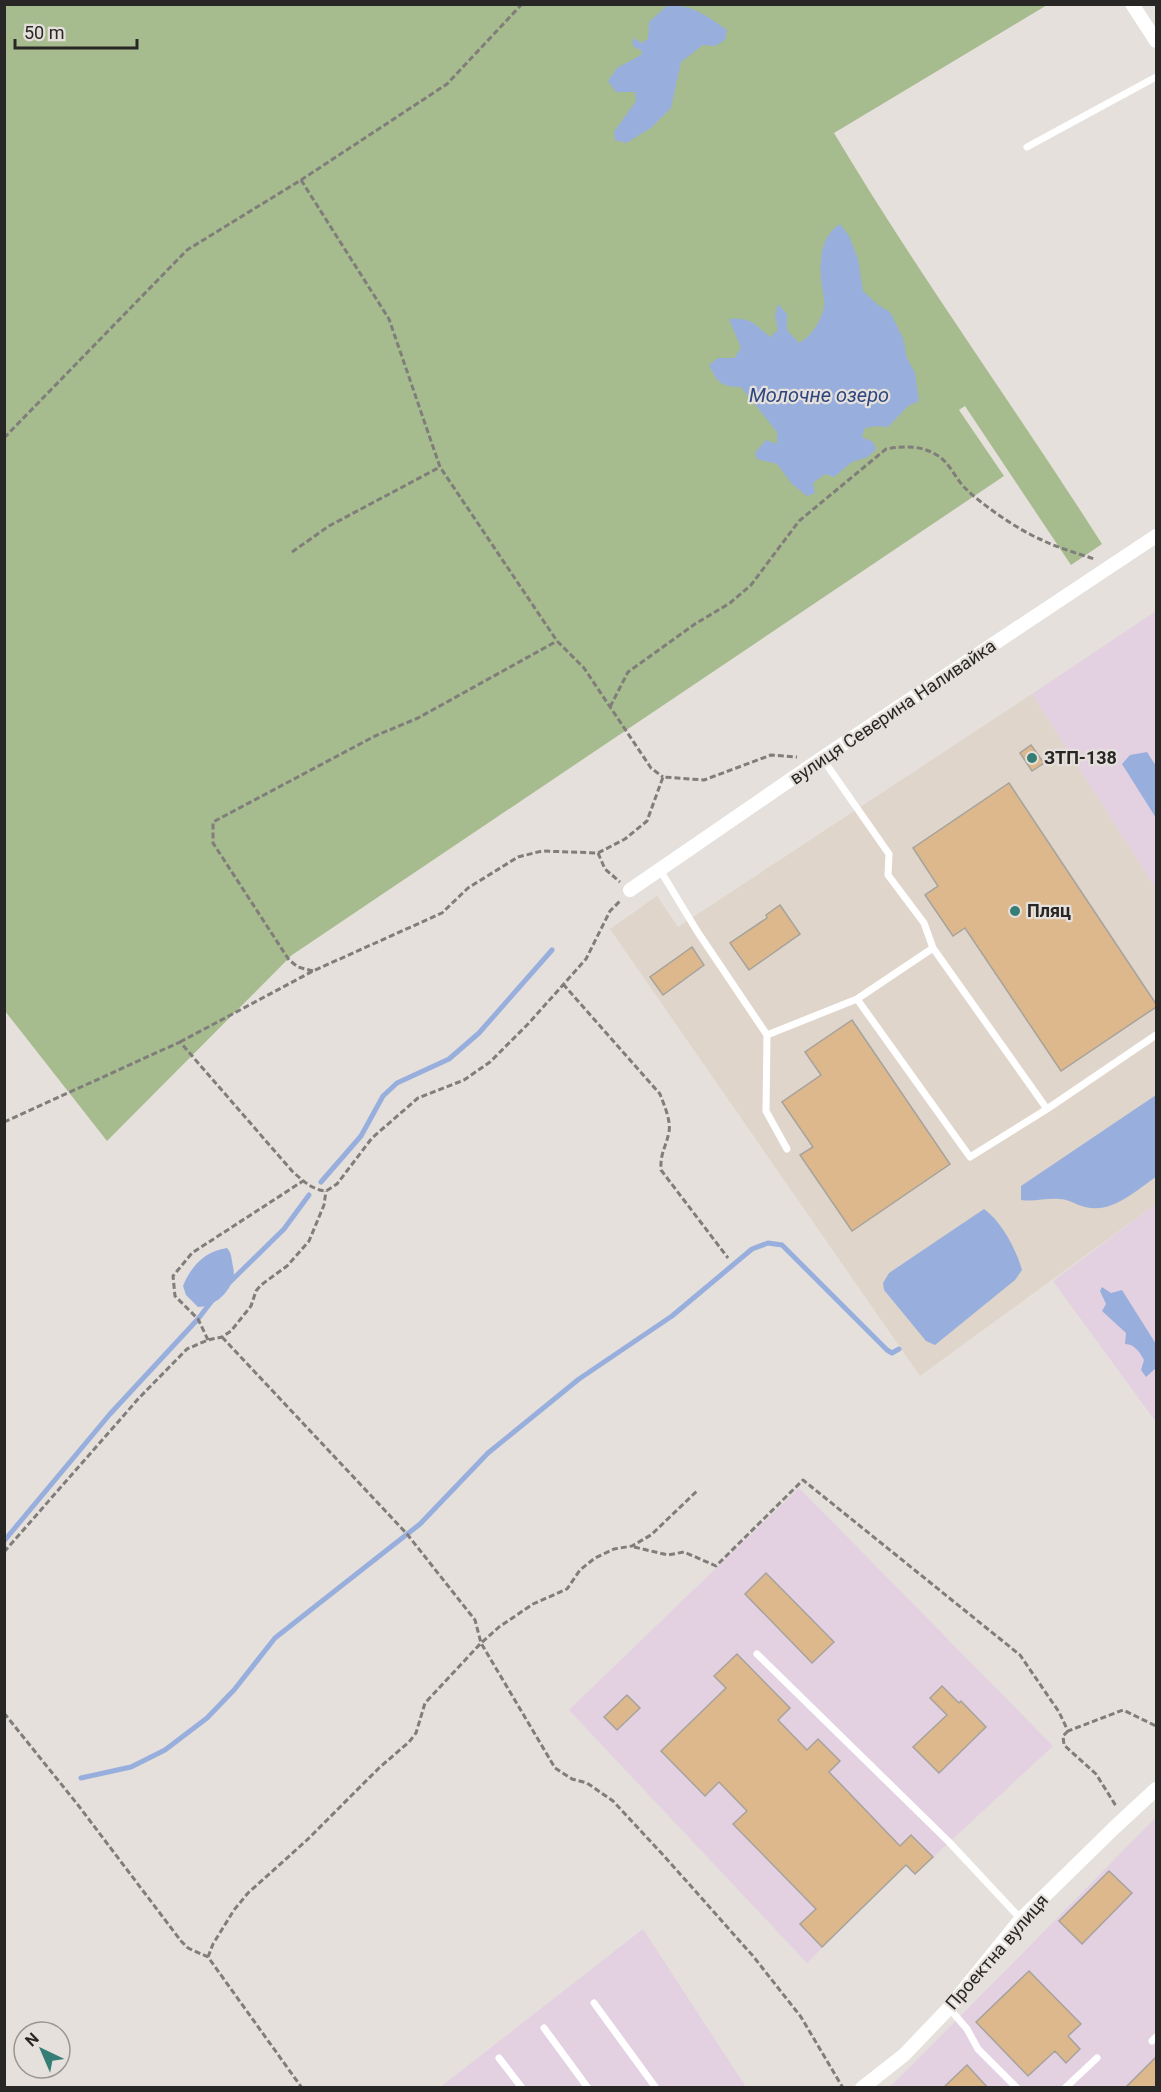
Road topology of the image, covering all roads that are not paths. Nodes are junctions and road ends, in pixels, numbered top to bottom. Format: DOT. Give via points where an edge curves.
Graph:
graph roads {
  1 [pos="1132,4"];
  2 [pos="1156,41"];
  3 [pos="1156,77"];
  4 [pos="1027,147"];
  5 [pos="1156,536"];
  6 [pos="822,758"];
  7 [pos="660,870"];
  8 [pos="630,890"];
  9 [pos="933,948"];
  10 [pos="857,999"];
  11 [pos="767,1035"];
  12 [pos="1156,1035"];
  13 [pos="1047,1109"];
  14 [pos="787,1149"];
  15 [pos="757,1654"];
  16 [pos="1156,1789"];
  17 [pos="1021,1919"];
  18 [pos="594,2003"];
  19 [pos="949,2008"];
  20 [pos="544,2028"];
  21 [pos="499,2058"];
  22 [pos="1097,2058"];
  23 [pos="522,2088"];
  24 [pos="588,2088"];
  25 [pos="656,2088"];
  26 [pos="862,2088"];
  27 [pos="1017,2088"];
  28 [pos="1065,2088"];
  1 -- 2 [label="street"];
  3 -- 4 [label="lane"];
  5 -- 6 [label="street, вулиця Северина Наливайка"];
  6 -- 7 [label="street, вулиця Северина Наливайка"];
  6 -- 9 [label="lane" via="889,854 888,875 924,923"];
  7 -- 8 [label="street, вулиця Северина Наливайка"];
  7 -- 11 [label="lane"];
  9 -- 10 [label="lane"];
  9 -- 13 [label="lane"];
  10 -- 11 [label="lane"];
  10 -- 13 [label="lane" via="970,1156"];
  11 -- 14 [label="lane" via="766,1111"];
  12 -- 13 [label="lane"];
  15 -- 17 [label="lane" via="949,1842"];
  16 -- 17 [label="street, Проектна вулиця"];
  17 -- 19 [label="street, Проектна вулиця"];
  18 -- 25 [label="lane"];
  19 -- 26 [label="street, Проектна вулиця" via="904,2055"];
  19 -- 27 [label="lane" via="978,2049"];
  20 -- 24 [label="lane"];
  21 -- 23 [label="lane"];
  22 -- 28 [label="lane"];
}
